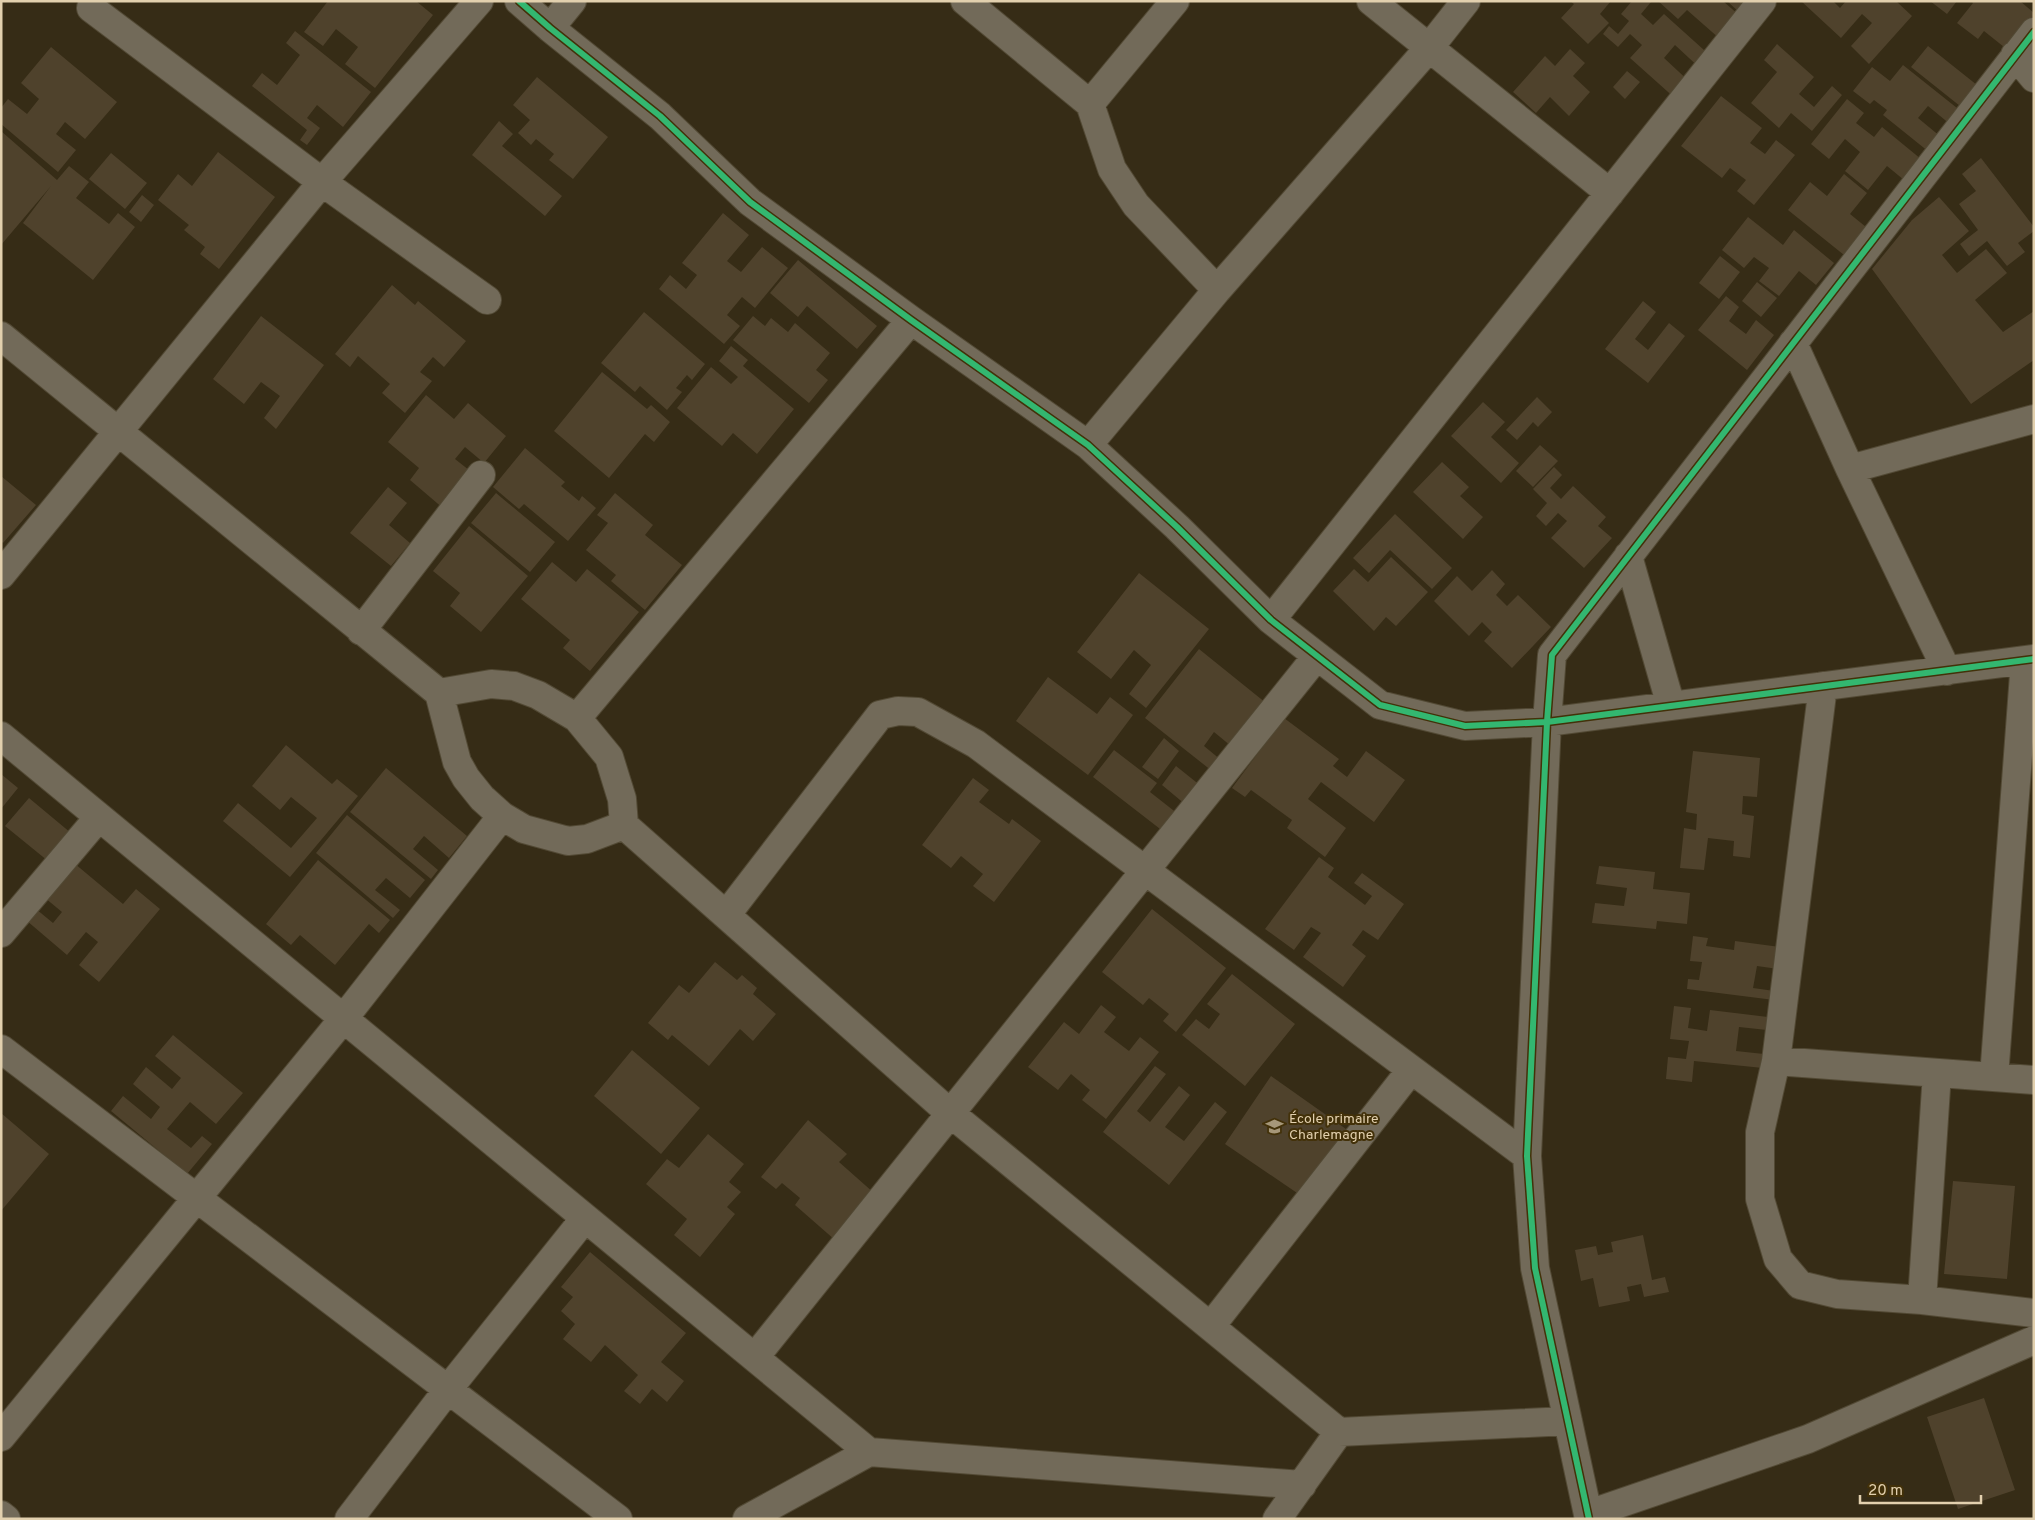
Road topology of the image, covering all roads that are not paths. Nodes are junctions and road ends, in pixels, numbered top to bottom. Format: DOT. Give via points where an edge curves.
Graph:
graph roads {
  1 [pos="479,1"];
  2 [pos="519,1"];
  3 [pos="572,1"];
  4 [pos="965,1"];
  5 [pos="1174,1"];
  6 [pos="1371,1"];
  7 [pos="1466,1"];
  8 [pos="1762,1"];
  9 [pos="91,8"];
  10 [pos="550,28"];
  11 [pos="2034,32"];
  12 [pos="1429,48"];
  13 [pos="2015,55"];
  14 [pos="2034,78"];
  15 [pos="1090,104"];
  16 [pos="322,182"];
  17 [pos="1610,193"];
  18 [pos="1217,290"];
  19 [pos="487,300"];
  20 [pos="911,320"];
  21 [pos="1,336"];
  22 [pos="1793,343"];
  23 [pos="2034,419"];
  24 [pos="118,432"];
  25 [pos="1088,445"];
  26 [pos="1850,469"];
  27 [pos="481,475"];
  28 [pos="1628,556"];
  29 [pos="1,575"];
  30 [pos="1271,620"];
  31 [pos="361,630"];
  32 [pos="1317,656"];
  33 [pos="2029,660"];
  34 [pos="1947,671"];
  35 [pos="1823,686"];
  36 [pos="439,693"];
  37 [pos="1672,706"];
  38 [pos="577,718"];
  39 [pos="1547,722"];
  40 [pos="1,736"];
  41 [pos="99,816"];
  42 [pos="502,816"];
  43 [pos="624,825"];
  44 [pos="1145,871"];
  45 [pos="727,914"];
  46 [pos="1,933"];
  47 [pos="344,1018"];
  48 [pos="1,1049"];
  49 [pos="1776,1061"];
  50 [pos="1411,1070"];
  51 [pos="1937,1073"];
  52 [pos="1994,1077"];
  53 [pos="2034,1080"];
  54 [pos="950,1113"];
  55 [pos="1527,1156"];
  56 [pos="197,1198"];
  57 [pos="585,1218"];
  58 [pos="1922,1300"];
  59 [pos="2034,1313"];
  60 [pos="1211,1326"];
  61 [pos="2034,1340"];
  62 [pos="755,1357"];
  63 [pos="449,1388"];
  64 [pos="1568,1421"];
  65 [pos="1339,1432"];
  66 [pos="1,1438"];
  67 [pos="869,1452"];
  68 [pos="1302,1485"];
  69 [pos="1,1515"];
  70 [pos="1589,1517"];
  71 [pos="6,1519"];
  72 [pos="349,1519"];
  73 [pos="618,1519"];
  74 [pos="747,1519"];
  75 [pos="1277,1519"];
  1 -- 16 [label="street"];
  2 -- 10 [label="street"];
  3 -- 10 [label="street"];
  4 -- 15 [label="street"];
  5 -- 15 [label="street"];
  6 -- 12 [label="street"];
  7 -- 12 [label="street"];
  8 -- 17 [label="street"];
  9 -- 16 [label="street"];
  10 -- 20 [label="street" via="660,116 750,202"];
  11 -- 13 [label="street"];
  12 -- 17 [label="street"];
  12 -- 18 [label="street"];
  13 -- 14 [label="street"];
  13 -- 22 [label="street"];
  15 -- 18 [label="street" via="1112,170 1136,205"];
  16 -- 19 [label="street"];
  16 -- 24 [label="street"];
  17 -- 30 [label="street"];
  18 -- 25 [label="street"];
  20 -- 25 [label="street"];
  20 -- 38 [label="street"];
  21 -- 24 [label="street"];
  22 -- 26 [label="street"];
  22 -- 28 [label="street"];
  23 -- 26 [label="street"];
  24 -- 29 [label="street"];
  24 -- 31 [label="street"];
  25 -- 30 [label="street"];
  26 -- 34 [label="street"];
  27 -- 31 [label="street"];
  28 -- 37 [label="street"];
  28 -- 39 [label="street" via="1552,655"];
  30 -- 32 [label="street"];
  31 -- 36 [label="street"];
  32 -- 39 [label="street" via="1380,705 1465,726"];
  32 -- 44 [label="street"];
  33 -- 34 [label="street"];
  33 -- 52 [label="street"];
  34 -- 35 [label="street"];
  35 -- 37 [label="street"];
  35 -- 49 [label="street"];
  36 -- 38 [label="street" via="491,684 514,686 538,695"];
  36 -- 42 [label="street" via="457,762 482,798"];
  37 -- 39 [label="street"];
  38 -- 43 [label="street" via="609,757 622,799"];
  39 -- 55 [label="street"];
  40 -- 41 [label="street"];
  41 -- 46 [label="street"];
  41 -- 47 [label="street"];
  42 -- 43 [label="street" via="524,829 568,840 587,839"];
  42 -- 47 [label="street"];
  43 -- 45 [label="street"];
  44 -- 45 [label="street" via="976,744 918,712 898,711 880,715"];
  44 -- 50 [label="street"];
  44 -- 54 [label="street"];
  45 -- 54 [label="street"];
  47 -- 56 [label="street"];
  47 -- 57 [label="street"];
  48 -- 56 [label="street"];
  49 -- 51 [label="street"];
  49 -- 58 [label="street" via="1760,1132 1760,1199 1778,1259 1800,1285 1837,1294"];
  50 -- 55 [label="street"];
  50 -- 60 [label="street"];
  51 -- 52 [label="street"];
  51 -- 58 [label="street"];
  52 -- 53 [label="street"];
  54 -- 60 [label="street"];
  54 -- 62 [label="street"];
  55 -- 64 [label="street" via="1535,1268"];
  56 -- 63 [label="street"];
  56 -- 66 [label="street"];
  57 -- 62 [label="street"];
  57 -- 63 [label="street"];
  58 -- 59 [label="street"];
  60 -- 65 [label="street"];
  61 -- 70 [label="street" via="1808,1439"];
  62 -- 67 [label="street"];
  63 -- 72 [label="street"];
  63 -- 73 [label="street"];
  64 -- 65 [label="street"];
  64 -- 70 [label="street"];
  65 -- 68 [label="street"];
  67 -- 68 [label="street"];
  67 -- 74 [label="street"];
  68 -- 75 [label="street"];
  69 -- 71 [label="street"];
}
